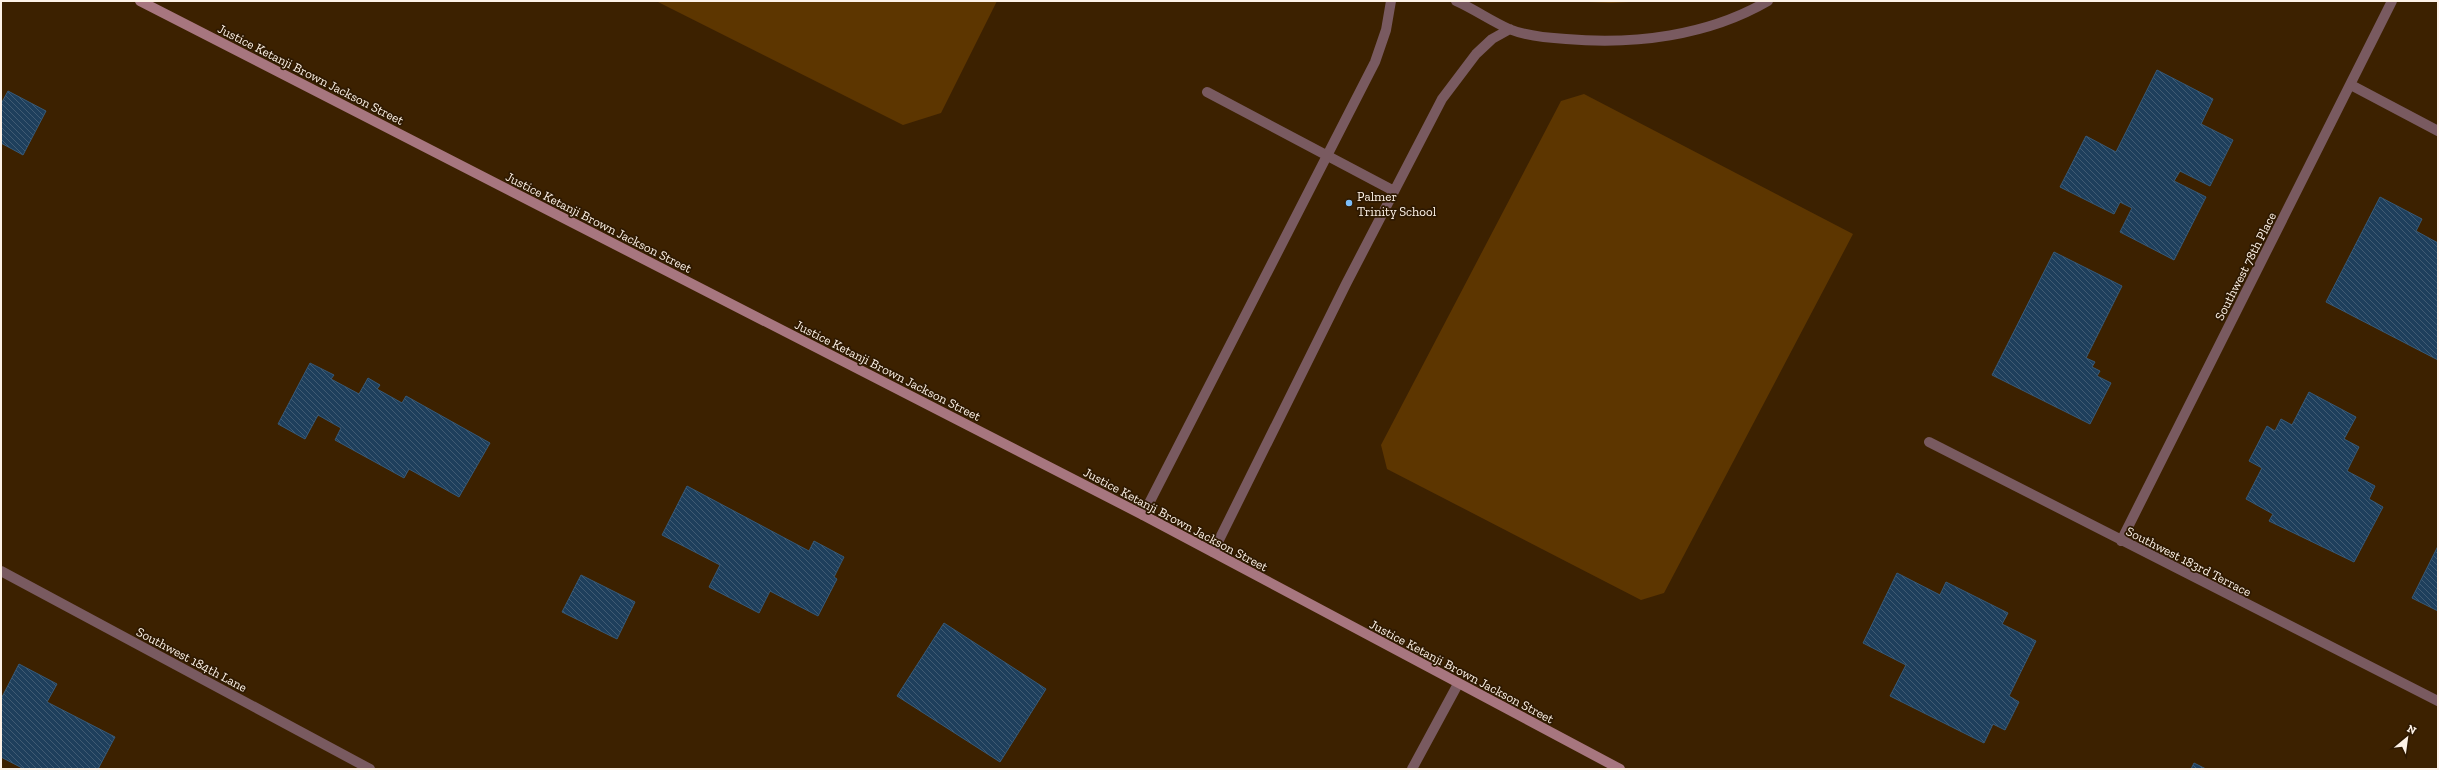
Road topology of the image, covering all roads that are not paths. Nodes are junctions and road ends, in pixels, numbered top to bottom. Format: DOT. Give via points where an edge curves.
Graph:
graph roads {
  1 [pos="140,1"];
  2 [pos="1391,1"];
  3 [pos="1456,1"];
  4 [pos="1768,1"];
  5 [pos="2392,1"];
  6 [pos="1510,29"];
  7 [pos="2351,85"];
  8 [pos="1208,92"];
  9 [pos="2438,131"];
  10 [pos="1327,155"];
  11 [pos="1394,191"];
  12 [pos="1929,442"];
  13 [pos="1143,515"];
  14 [pos="2121,541"];
  15 [pos="1212,552"];
  16 [pos="1,571"];
  17 [pos="1458,684"];
  18 [pos="2438,701"];
  19 [pos="370,769"];
  20 [pos="1412,769"];
  21 [pos="1620,769"];
  1 -- 13 [label="main road, Justice Ketanji Brown Jackson Street"];
  2 -- 10 [label="street" via="1386,30 1375,62"];
  3 -- 6 [label="street"];
  4 -- 6 [label="street" via="1723,21 1676,35 1624,41 1547,38"];
  5 -- 7 [label="street, Southwest 78th Place"];
  6 -- 11 [label="street" via="1492,39 1462,70 1439,105"];
  7 -- 9 [label="street"];
  7 -- 14 [label="street, Southwest 78th Place"];
  8 -- 10 [label="street"];
  10 -- 11 [label="street"];
  10 -- 13 [label="street"];
  11 -- 15 [label="street"];
  12 -- 14 [label="street, Southwest 183rd Terrace"];
  13 -- 15 [label="main road, Justice Ketanji Brown Jackson Street"];
  14 -- 18 [label="street, Southwest 183rd Terrace"];
  15 -- 17 [label="main road, Justice Ketanji Brown Jackson Street"];
  16 -- 19 [label="street, Southwest 184th Lane"];
  17 -- 20 [label="street"];
  17 -- 21 [label="main road, Justice Ketanji Brown Jackson Street"];
}
